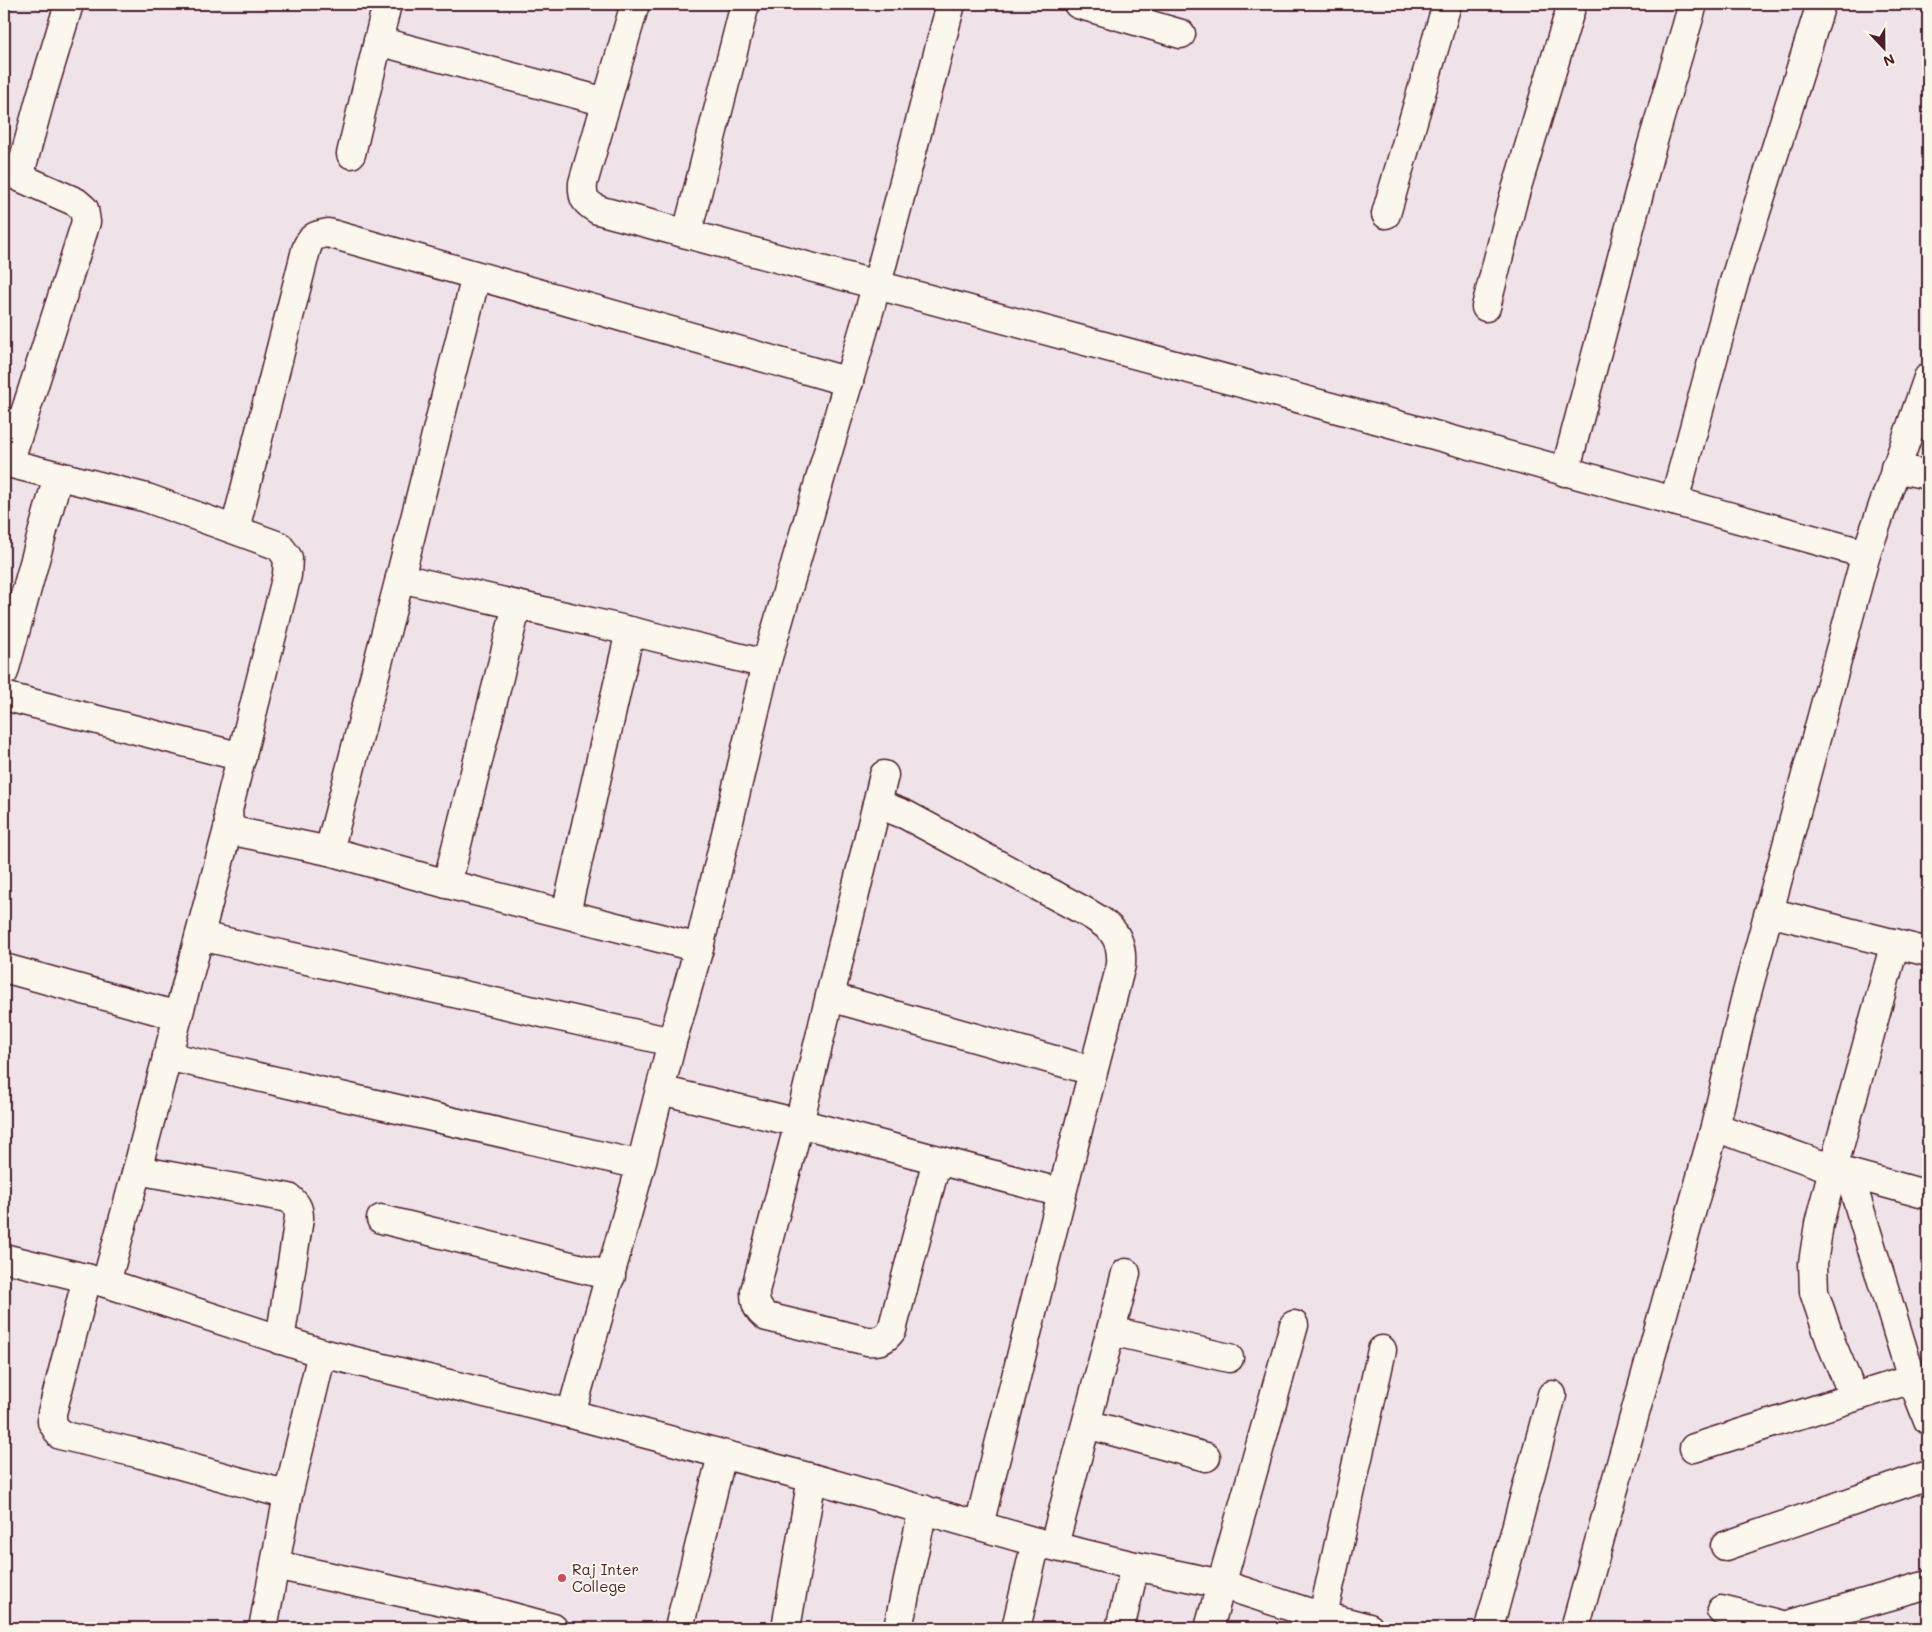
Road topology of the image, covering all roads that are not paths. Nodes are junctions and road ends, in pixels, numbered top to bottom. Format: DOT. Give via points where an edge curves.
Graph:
graph roads {
  1 [pos="69,4"];
  2 [pos="386,4"];
  3 [pos="634,4"];
  4 [pos="745,4"];
  5 [pos="951,4"];
  6 [pos="1078,4"];
  7 [pos="1447,4"];
  8 [pos="1572,4"];
  9 [pos="1693,4"];
  10 [pos="1821,4"];
  11 [pos="1181,34"];
  12 [pos="378,41"];
  13 [pos="606,102"];
  14 [pos="351,154"];
  15 [pos="11,180"];
  16 [pos="1386,214"];
  17 [pos="687,233"];
  18 [pos="476,276"];
  19 [pos="877,284"];
  20 [pos="1486,307"];
  21 [pos="1928,378"];
  22 [pos="848,382"];
  23 [pos="7,463"];
  24 [pos="1896,468"];
  25 [pos="1565,472"];
  26 [pos="1928,475"];
  27 [pos="58,476"];
  28 [pos="1674,501"];
  29 [pos="236,529"];
  30 [pos="1866,554"];
  31 [pos="400,578"];
  32 [pos="517,605"];
  33 [pos="630,631"];
  34 [pos="766,664"];
  35 [pos="4,672"];
  36 [pos="4,696"];
  37 [pos="242,757"];
  38 [pos="884,775"];
  39 [pos="878,804"];
  40 [pos="229,825"];
  41 [pos="329,851"];
  42 [pos="448,884"];
  43 [pos="1769,912"];
  44 [pos="566,913"];
  45 [pos="200,936"];
  46 [pos="1895,943"];
  47 [pos="699,948"];
  48 [pos="1928,952"];
  49 [pos="4,968"];
  50 [pos="830,997"];
  51 [pos="178,1016"];
  52 [pos="672,1042"];
  53 [pos="167,1056"];
  54 [pos="1093,1071"];
  55 [pos="660,1090"];
  56 [pos="799,1123"];
  57 [pos="1715,1127"];
  58 [pos="937,1160"];
  59 [pos="641,1166"];
  60 [pos="137,1170"];
  61 [pos="1841,1172"];
  62 [pos="1062,1193"];
  63 [pos="1928,1195"];
  64 [pos="382,1219"];
  65 [pos="4,1258"];
  66 [pos="1126,1273"];
  67 [pos="611,1276"];
  68 [pos="97,1280"];
  69 [pos="1294,1325"];
  70 [pos="1111,1332"];
  71 [pos="280,1340"];
  72 [pos="1382,1350"];
  73 [pos="322,1353"];
  74 [pos="1229,1358"];
  75 [pos="1912,1379"];
  76 [pos="1552,1394"];
  77 [pos="1854,1397"];
  78 [pos="572,1414"];
  79 [pos="1928,1420"];
  80 [pos="1087,1424"];
  81 [pos="1694,1448"];
  82 [pos="722,1455"];
  83 [pos="1206,1457"];
  84 [pos="1928,1475"];
  85 [pos="812,1478"];
  86 [pos="288,1494"];
  87 [pos="923,1509"];
  88 [pos="979,1525"];
  89 [pos="1046,1543"];
  90 [pos="1726,1546"];
  91 [pos="275,1566"];
  92 [pos="1134,1566"];
  93 [pos="1221,1584"];
  94 [pos="1928,1584"];
  95 [pos="1721,1610"];
  96 [pos="1308,1618"];
  97 [pos="1789,1627"];
  98 [pos="263,1628"];
  99 [pos="553,1628"];
  100 [pos="679,1628"];
  101 [pos="786,1628"];
  102 [pos="898,1628"];
  103 [pos="1016,1628"];
  104 [pos="1120,1628"];
  105 [pos="1209,1628"];
  106 [pos="1369,1628"];
  107 [pos="1489,1628"];
  108 [pos="1575,1628"];
  1 -- 15 [label="street" via="40,100"];
  2 -- 12 [label="street"];
  3 -- 13 [label="street"];
  4 -- 17 [label="street"];
  5 -- 19 [label="street"];
  6 -- 11 [label="street"];
  7 -- 16 [label="street"];
  8 -- 20 [label="street" via="1513,200"];
  9 -- 25 [label="street" via="1650,148"];
  10 -- 28 [label="street" via="1734,282"];
  12 -- 13 [label="street"];
  12 -- 14 [label="street"];
  13 -- 17 [label="street" via="583,183 586,203 598,210"];
  15 -- 23 [label="street" via="76,202 84,209 86,222"];
  17 -- 19 [label="street"];
  18 -- 22 [label="street"];
  18 -- 29 [label="street" via="328,233 315,235 309,240"];
  18 -- 31 [label="street"];
  19 -- 22 [label="street"];
  19 -- 25 [label="street"];
  21 -- 24 [label="street"];
  22 -- 34 [label="street"];
  23 -- 27 [label="street"];
  24 -- 26 [label="street"];
  24 -- 30 [label="street"];
  25 -- 28 [label="street"];
  27 -- 29 [label="street" via="147,498"];
  27 -- 35 [label="street"];
  28 -- 30 [label="street"];
  29 -- 37 [label="street" via="279,546 288,558 287,575"];
  30 -- 43 [label="street"];
  31 -- 32 [label="street"];
  31 -- 41 [label="street"];
  32 -- 33 [label="street"];
  32 -- 42 [label="street"];
  33 -- 34 [label="street"];
  33 -- 44 [label="street"];
  34 -- 47 [label="street"];
  36 -- 37 [label="street"];
  37 -- 40 [label="street" via="228,810"];
  38 -- 39 [label="street"];
  39 -- 50 [label="street"];
  39 -- 54 [label="street" via="906,815 1110,926 1122,952 1121,965"];
  40 -- 41 [label="street" via="238,832"];
  40 -- 45 [label="street"];
  41 -- 42 [label="street"];
  42 -- 44 [label="street"];
  43 -- 46 [label="street"];
  43 -- 57 [label="street"];
  44 -- 47 [label="street"];
  45 -- 51 [label="street"];
  45 -- 52 [label="street"];
  46 -- 48 [label="street"];
  46 -- 61 [label="street"];
  47 -- 52 [label="street"];
  49 -- 51 [label="street"];
  50 -- 54 [label="street"];
  50 -- 56 [label="street"];
  51 -- 53 [label="street"];
  52 -- 55 [label="street"];
  53 -- 59 [label="street"];
  53 -- 60 [label="street"];
  54 -- 62 [label="street"];
  55 -- 56 [label="street"];
  55 -- 59 [label="street"];
  56 -- 58 [label="street"];
  56 -- 58 [label="street" via="755,1291 758,1311 767,1317 866,1341 878,1342 886,1338 892,1330"];
  57 -- 61 [label="street"];
  57 -- 108 [label="street"];
  58 -- 62 [label="street"];
  59 -- 67 [label="street"];
  60 -- 68 [label="street"];
  60 -- 71 [label="street" via="289,1198 295,1203 299,1218"];
  61 -- 63 [label="street"];
  61 -- 75 [label="street"];
  61 -- 77 [label="street" via="1819,1224 1813,1264 1814,1292"];
  62 -- 88 [label="street"];
  64 -- 67 [label="street"];
  65 -- 68 [label="street"];
  66 -- 70 [label="street"];
  67 -- 78 [label="street"];
  68 -- 71 [label="street"];
  68 -- 86 [label="street" via="52,1413 52,1422 60,1435"];
  69 -- 93 [label="street"];
  70 -- 74 [label="street"];
  70 -- 80 [label="street"];
  71 -- 73 [label="street"];
  72 -- 96 [label="street"];
  73 -- 78 [label="street"];
  73 -- 86 [label="street"];
  75 -- 77 [label="street"];
  75 -- 79 [label="street"];
  76 -- 107 [label="street"];
  77 -- 81 [label="street"];
  78 -- 82 [label="street"];
  80 -- 83 [label="street"];
  80 -- 89 [label="street"];
  82 -- 85 [label="street"];
  82 -- 100 [label="street"];
  84 -- 90 [label="street"];
  85 -- 87 [label="street"];
  85 -- 101 [label="street"];
  86 -- 91 [label="street"];
  87 -- 88 [label="street"];
  87 -- 102 [label="street"];
  88 -- 89 [label="street"];
  89 -- 92 [label="street"];
  89 -- 103 [label="street"];
  91 -- 98 [label="street"];
  91 -- 99 [label="street" via="494,1612"];
  92 -- 93 [label="street"];
  92 -- 104 [label="street"];
  93 -- 96 [label="street"];
  93 -- 105 [label="street"];
  94 -- 97 [label="street"];
  95 -- 97 [label="street"];
  96 -- 106 [label="street"];
}
